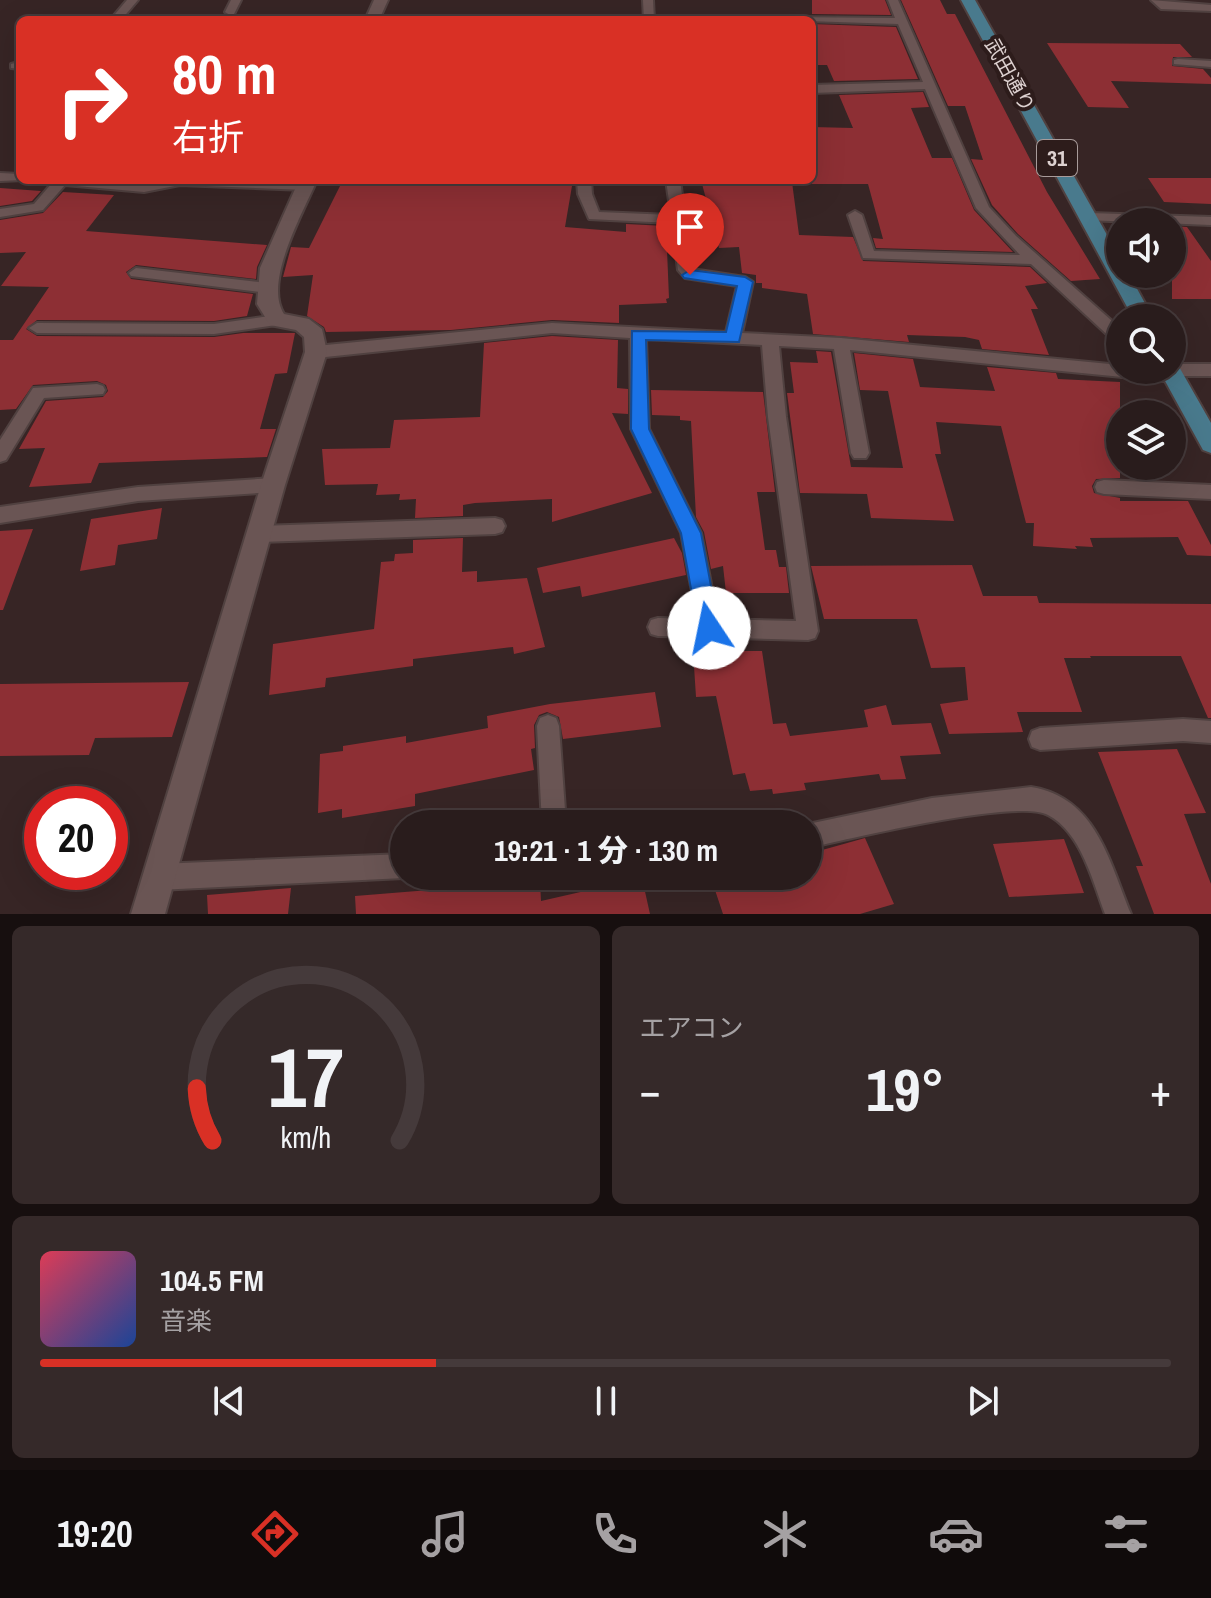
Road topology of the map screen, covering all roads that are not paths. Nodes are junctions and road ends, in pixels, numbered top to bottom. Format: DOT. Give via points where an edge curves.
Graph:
graph roads {
  1 [pos="133,0"];
  2 [pos="236,0"];
  3 [pos="893,0"];
  4 [pos="968,0"];
  5 [pos="1156,0"];
  6 [pos="1211,8"];
  7 [pos="230,12"];
  8 [pos="119,16"];
  9 [pos="816,20"];
  10 [pos="902,21"];
  11 [pos="1178,62"];
  12 [pos="1211,64"];
  13 [pos="931,85"];
  14 [pos="816,89"];
  15 [pos="56,184"];
  16 [pos="102,184"];
  17 [pos="165,184"];
  18 [pos="307,184"];
  19 [pos="584,184"];
  20 [pos="674,184"];
  21 [pos="0,213"];
  22 [pos="855,215"];
  23 [pos="1090,217"];
  24 [pos="678,219"];
  25 [pos="1211,221"];
  26 [pos="1034,260"];
  27 [pos="136,273"];
  28 [pos="268,288"];
  29 [pos="1136,304"];
  30 [pos="277,320"];
  31 [pos="1106,324"];
  32 [pos="37,328"];
  33 [pos="638,335"];
  34 [pos="733,338"];
  35 [pos="770,341"];
  36 [pos="841,344"];
  37 [pos="316,352"];
  38 [pos="1106,366"];
  39 [pos="1211,370"];
  40 [pos="1186,371"];
  41 [pos="1178,384"];
  42 [pos="97,390"];
  43 [pos="1209,436"];
  44 [pos="860,453"];
  45 [pos="0,455"];
  46 [pos="273,485"];
  47 [pos="1104,487"];
  48 [pos="1211,492"];
  49 [pos="0,515"];
  50 [pos="495,526"];
  51 [pos="260,534"];
  52 [pos="658,627"];
  53 [pos="709,628"];
  54 [pos="548,726"];
  55 [pos="1211,732"];
  56 [pos="1040,739"];
  57 [pos="553,810"];
  58 [pos="822,833"];
  59 [pos="390,867"];
  60 [pos="158,877"];
  61 [pos="148,914"];
  62 [pos="1118,914"];
  1 -- 8 [label="lane"];
  2 -- 7 [label="lane"];
  3 -- 10 [label="lane"];
  4 -- 23 [label="main road, 武田通り / 31"];
  5 -- 6 [label="lane" via="1161,6"];
  9 -- 10 [label="lane"];
  10 -- 13 [label="lane"];
  11 -- 12 [label="lane"];
  13 -- 14 [label="lane"];
  13 -- 26 [label="lane" via="983,208"];
  15 -- 21 [label="lane" via="38,207"];
  16 -- 17 [label="lane" via="144,188"];
  18 -- 28 [label="street" via="270,268"];
  19 -- 24 [label="lane" via="594,216"];
  20 -- 24 [label="lane"];
  22 -- 26 [label="lane" via="868,255"];
  23 -- 25 [label="lane"];
  23 -- 29 [label="main road, 武田通り / 31"];
  24 -- 34 [label="lane" via="690,275 745,282"];
  26 -- 31 [label="lane"];
  27 -- 28 [label="lane"];
  28 -- 30 [label="street" via="267,304"];
  30 -- 32 [label="lane" via="214,329"];
  30 -- 37 [label="street" via="302,324 314,334"];
  33 -- 34 [label="lane"];
  33 -- 37 [label="lane" via="552,328"];
  33 -- 53 [label="lane" via="640,429 691,533"];
  34 -- 35 [label="lane"];
  35 -- 36 [label="lane"];
  35 -- 53 [label="lane" via="808,631"];
  36 -- 38 [label="lane"];
  36 -- 44 [label="lane"];
  37 -- 46 [label="street"];
  39 -- 40 [label="lane"];
  41 -- 43 [label="main road"];
  42 -- 45 [label="lane" via="39,392"];
  46 -- 49 [label="lane" via="138,494"];
  46 -- 51 [label="street"];
  47 -- 48 [label="lane"];
  50 -- 51 [label="lane"];
  51 -- 60 [label="street"];
  52 -- 53 [label="lane"];
  54 -- 57 [label="lane"];
  55 -- 56 [label="lane"];
  58 -- 62 [label="lane" via="1013,799 1048,802 1070,817"];
  59 -- 60 [label="lane"];
  60 -- 61 [label="street"];
}
